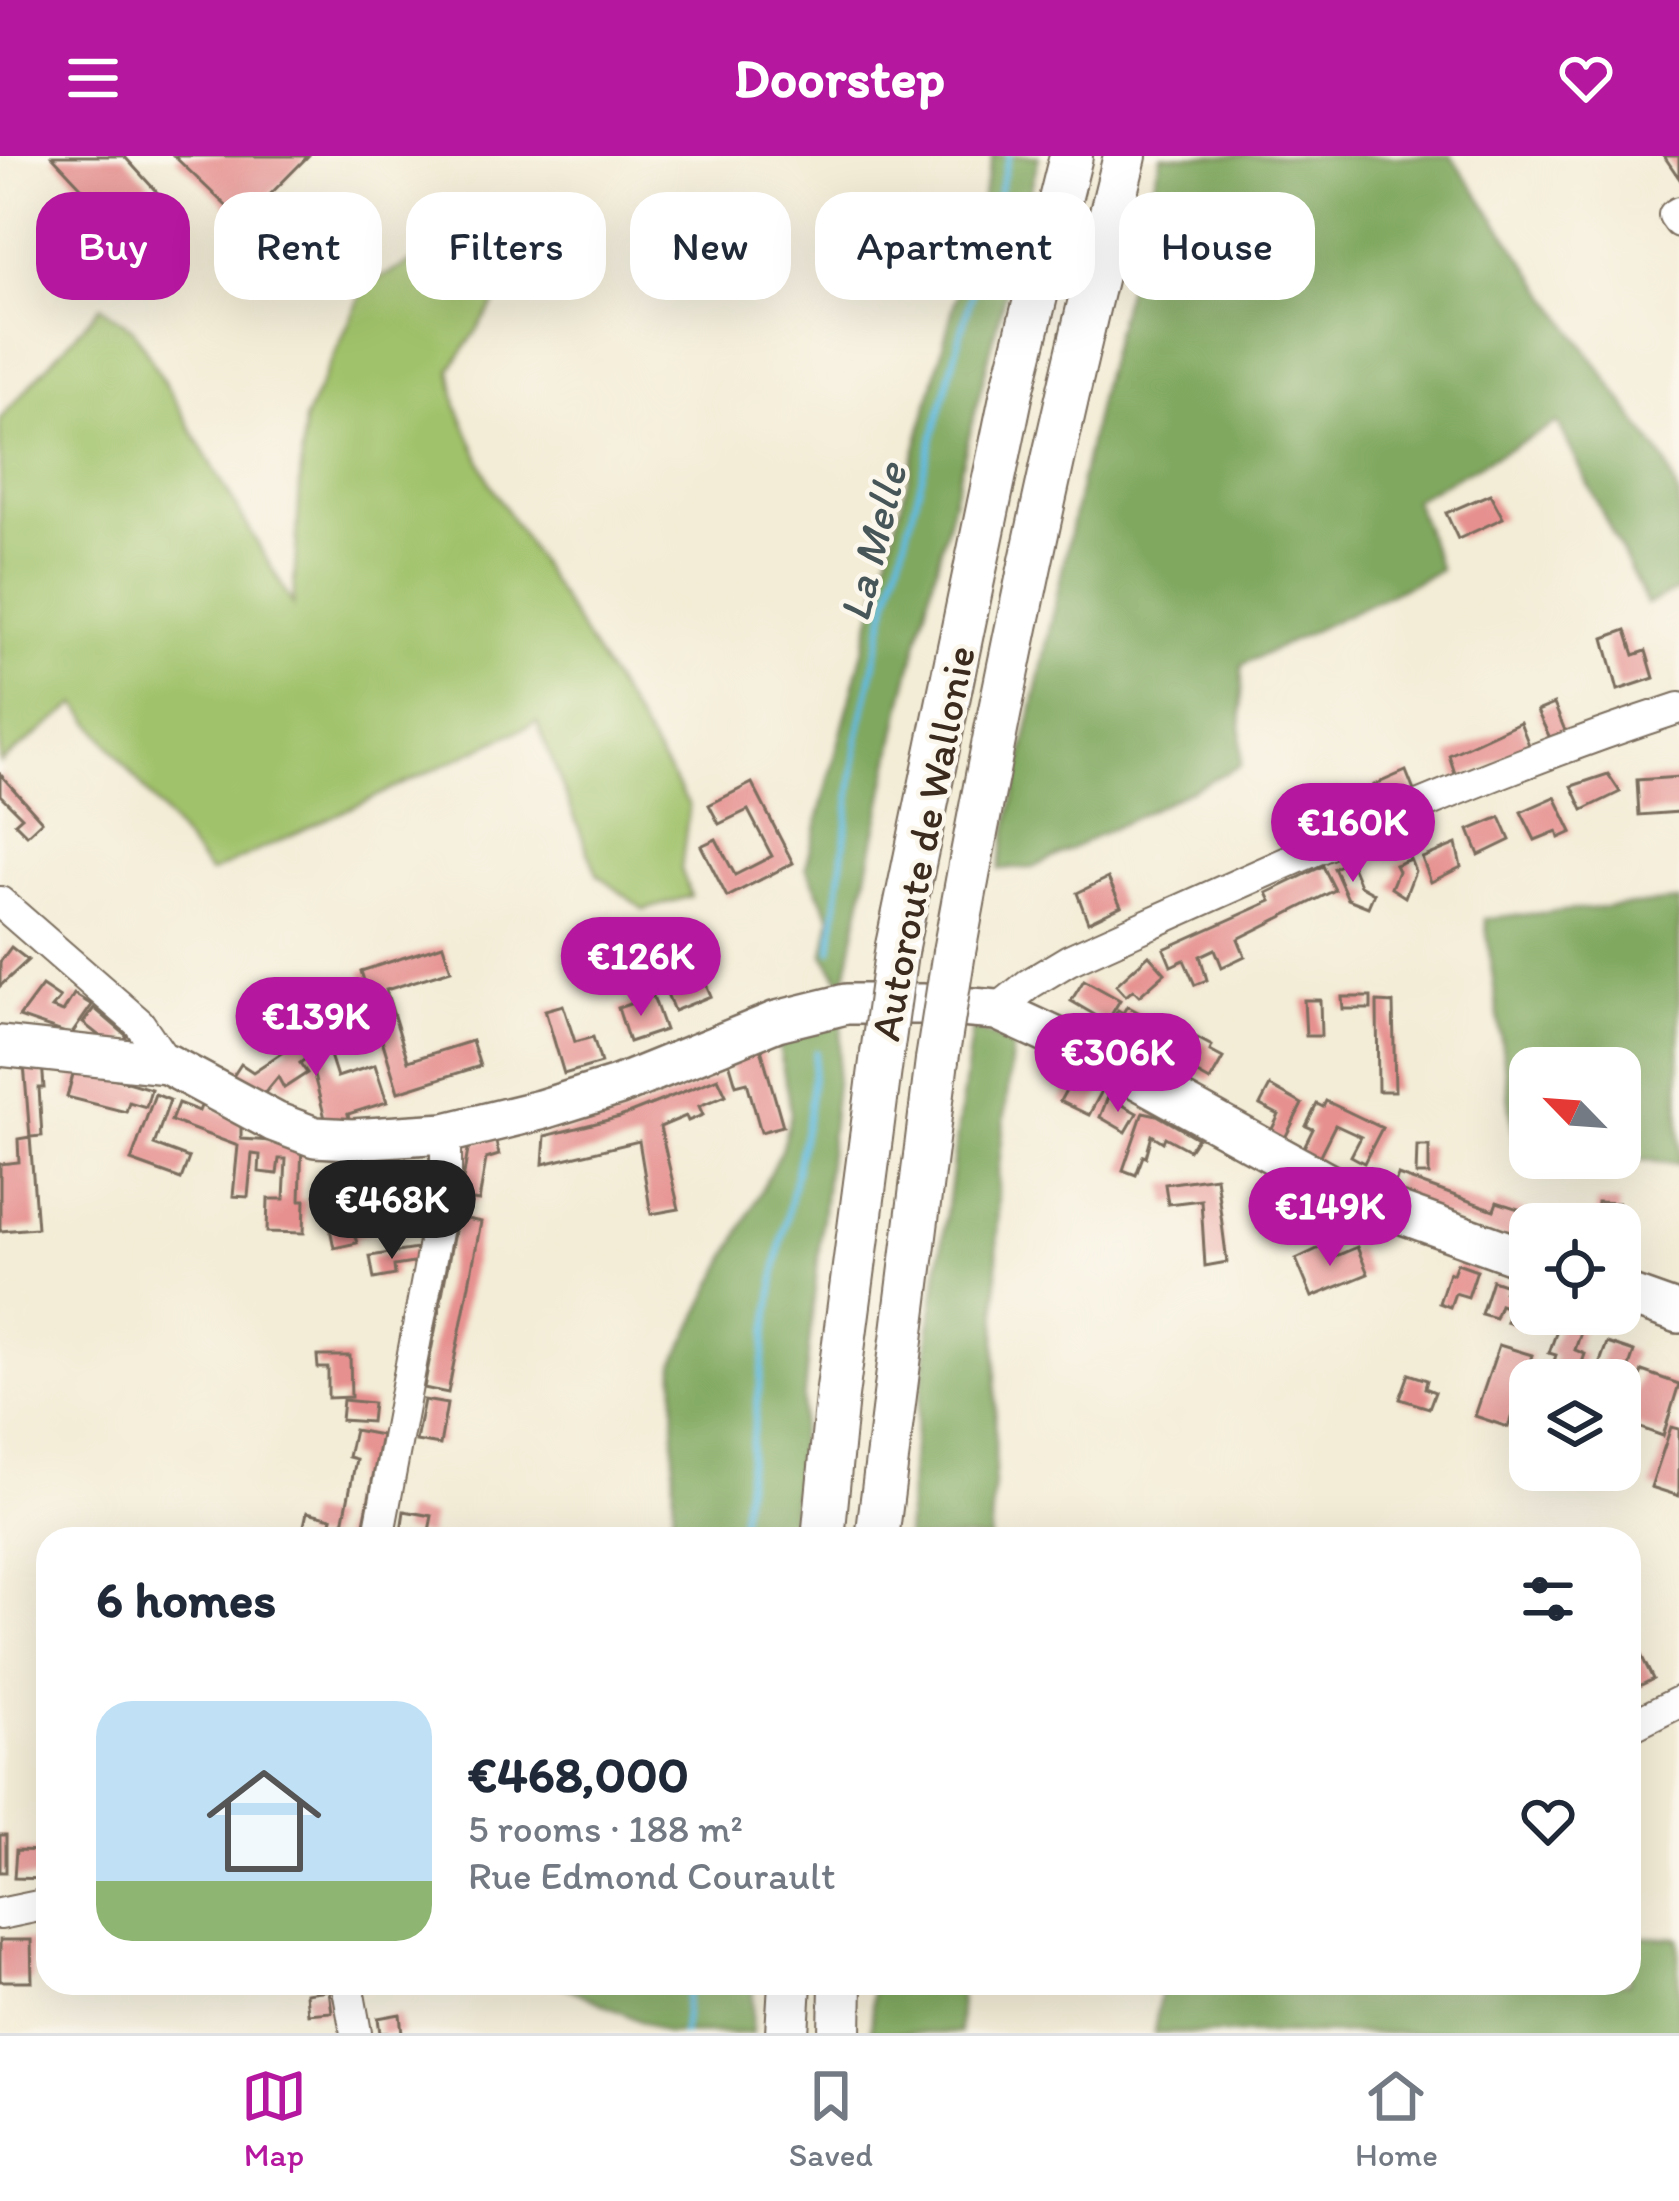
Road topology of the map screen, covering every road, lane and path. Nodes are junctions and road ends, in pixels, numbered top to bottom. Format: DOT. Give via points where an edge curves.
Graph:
graph roads {
  1 [pos="1071,156"];
  2 [pos="1125,156"];
  3 [pos="1679,212"];
  4 [pos="1679,222"];
  5 [pos="1679,708"];
  6 [pos="0,902"];
  7 [pos="997,1010"];
  8 [pos="0,1046"];
  9 [pos="166,1064"];
  10 [pos="446,1133"];
  11 [pos="1509,1252"];
  12 [pos="1641,1299"];
  13 [pos="1679,1313"];
  14 [pos="380,1527"];
  15 [pos="824,1527"];
  16 [pos="879,1527"];
  17 [pos="1679,1702"];
  18 [pos="1641,1721"];
  19 [pos="36,1906"];
  20 [pos="0,1914"];
  21 [pos="349,1995"];
  22 [pos="789,1995"];
  23 [pos="841,1995"];
  24 [pos="356,2033"];
  25 [pos="787,2033"];
  26 [pos="839,2033"];
  1 -- 15 [label="highway, Autoroute de Wallonie, bridge" via="1012,392 897,946"];
  2 -- 16 [label="highway, Autoroute de Wallonie, bridge" via="989,754 937,1060"];
  3 -- 4 [label="street"];
  5 -- 7 [label="street" via="1335,841 1069,960"];
  6 -- 9 [label="street" via="139,1023"];
  7 -- 10 [label="main road" via="846,1004 777,1021 598,1092"];
  7 -- 11 [label="main road" via="1346,1193"];
  8 -- 9 [label="main road"];
  9 -- 10 [label="main road" via="315,1137"];
  10 -- 14 [label="street" via="446,1179"];
  12 -- 13 [label="main road"];
  17 -- 18 [label="street"];
  19 -- 20 [label="street"];
  21 -- 24 [label="street"];
  22 -- 25 [label="highway"];
  23 -- 26 [label="highway"];
}
